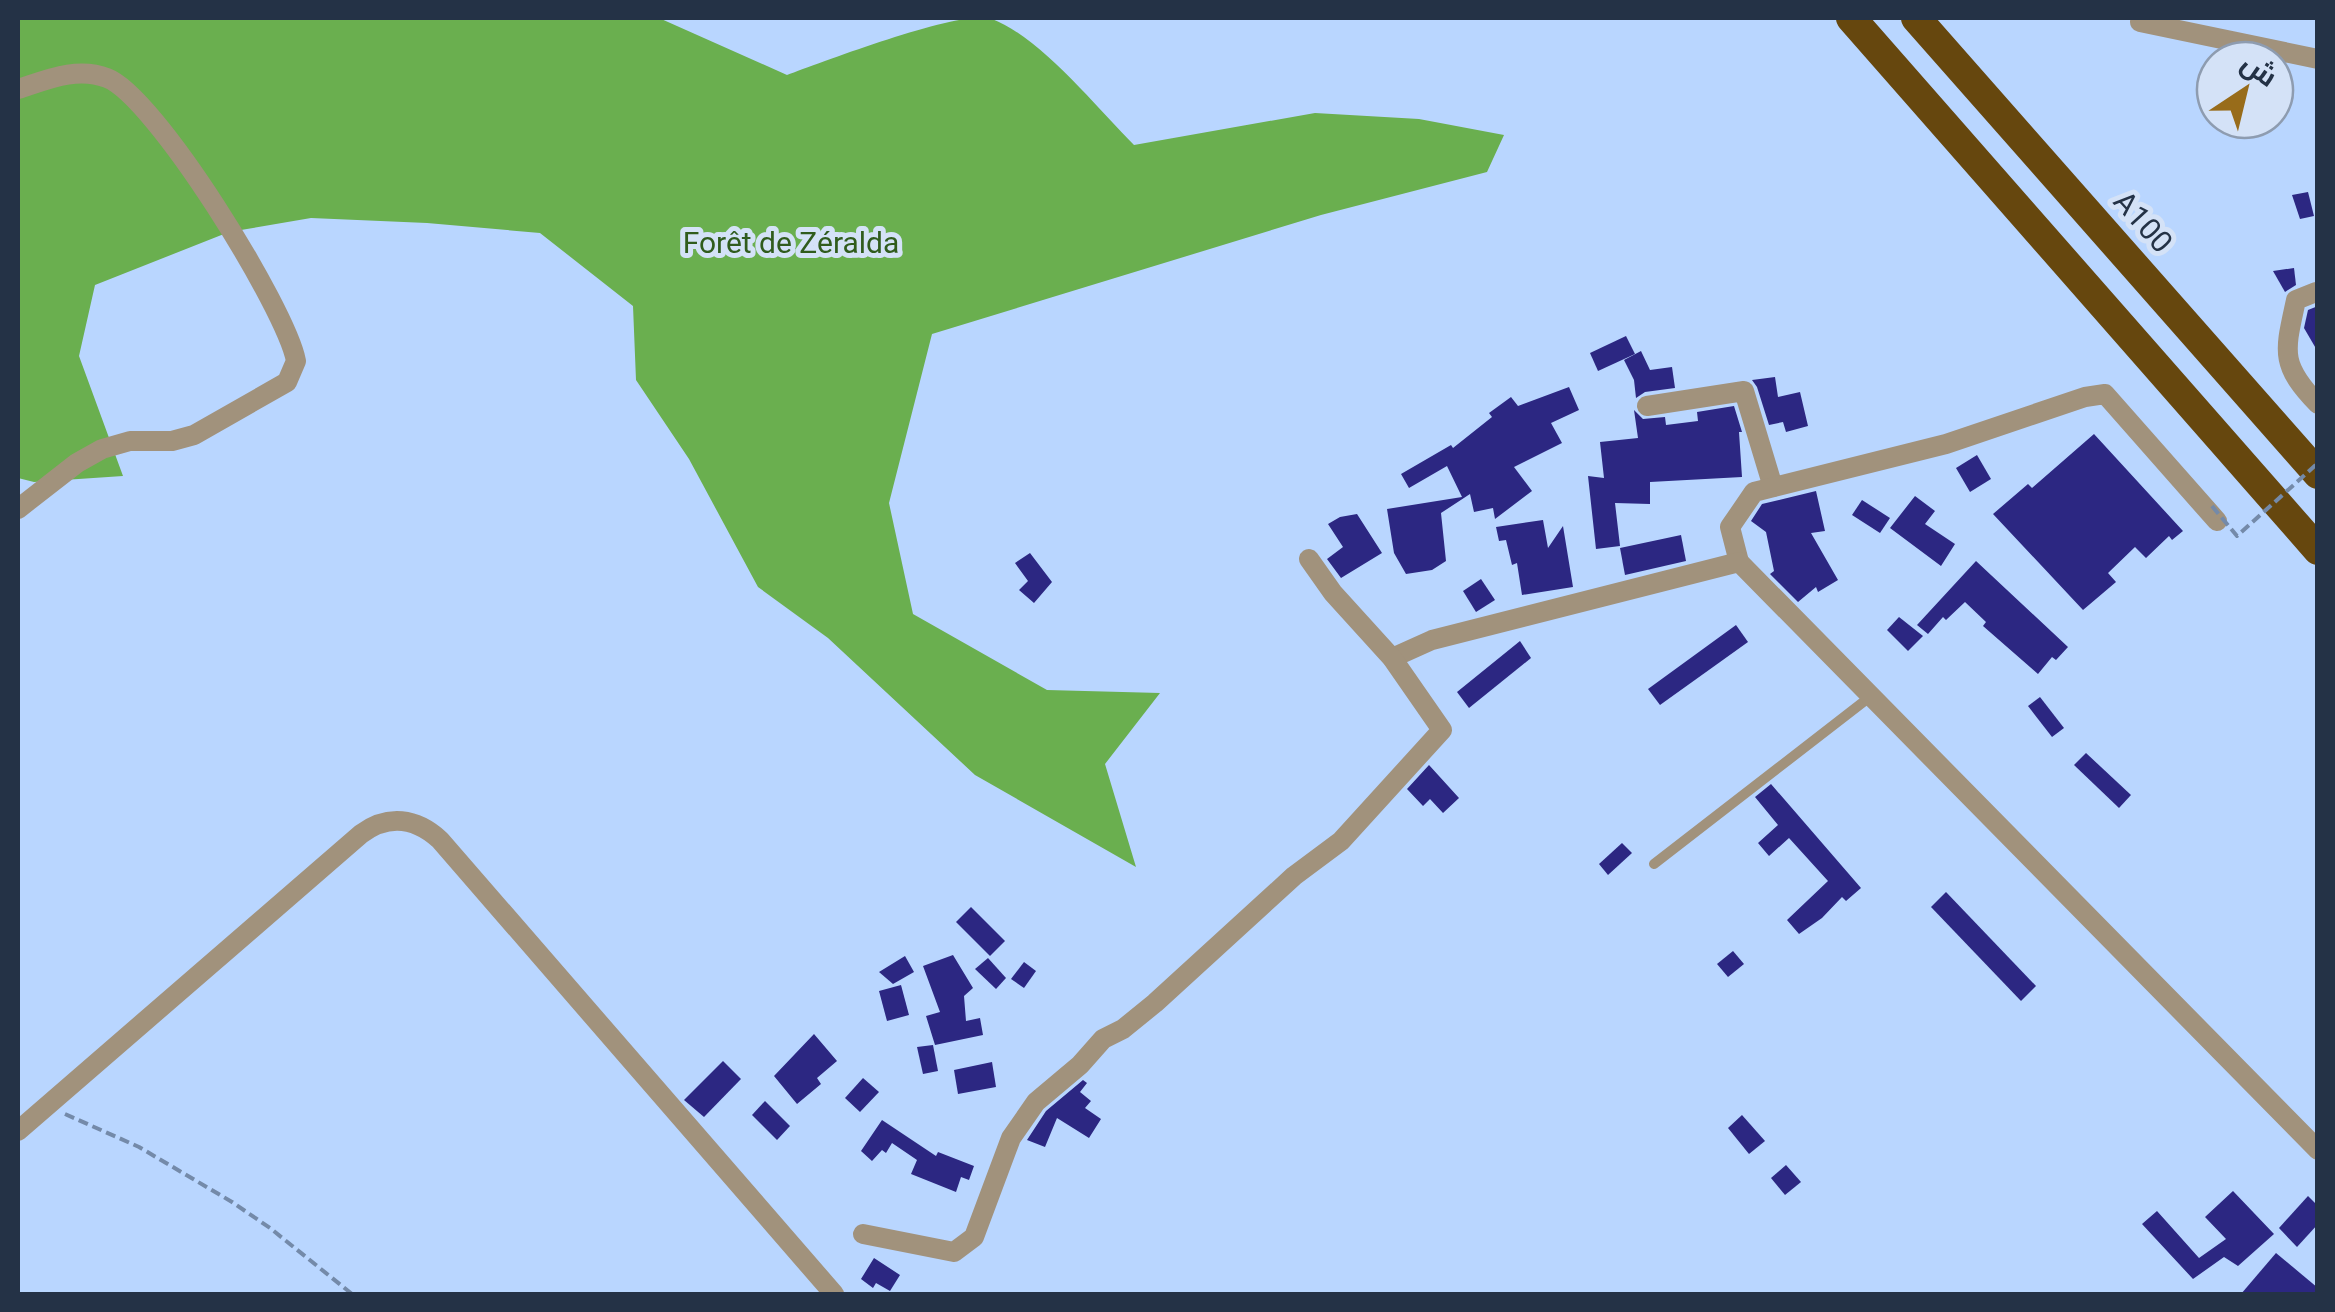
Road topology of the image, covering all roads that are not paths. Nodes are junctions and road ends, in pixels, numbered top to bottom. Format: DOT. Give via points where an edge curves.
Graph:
graph roads {
  1 [pos="1851,18"];
  2 [pos="1916,18"];
  3 [pos="2140,22"];
  4 [pos="2318,59"];
  5 [pos="18,89"];
  6 [pos="2316,292"];
  7 [pos="2318,404"];
  8 [pos="1647,406"];
  9 [pos="2318,474"];
  10 [pos="1772,488"];
  11 [pos="18,509"];
  12 [pos="2214,513"];
  13 [pos="2318,550"];
  14 [pos="1310,559"];
  15 [pos="1739,562"];
  16 [pos="1392,658"];
  17 [pos="1871,696"];
  18 [pos="1654,864"];
  19 [pos="18,1131"];
  20 [pos="2318,1150"];
  21 [pos="863,1234"];
  22 [pos="834,1294"];
  1 -- 13 [label="highway"];
  2 -- 9 [label="highway, A100 / A100"];
  3 -- 4 [label="street"];
  5 -- 11 [label="street" via="78,73 108,78 128,91 191,172 256,274 296,360 287,382 194,435 102,448"];
  6 -- 7 [label="street" via="2296,300 2286,354 2296,382"];
  8 -- 10 [label="street" via="1744,391"];
  10 -- 12 [label="street" via="2105,394"];
  10 -- 15 [label="street" via="1754,492 1730,527"];
  14 -- 16 [label="street"];
  15 -- 16 [label="street" via="1432,640"];
  15 -- 17 [label="street"];
  16 -- 21 [label="street" via="1442,730 1379,800 1341,841 1036,1102 1011,1138 974,1237 954,1252"];
  17 -- 18 [label="lane"];
  17 -- 20 [label="street"];
  19 -- 22 [label="street" via="361,834 380,823 412,822 440,840"];
}
